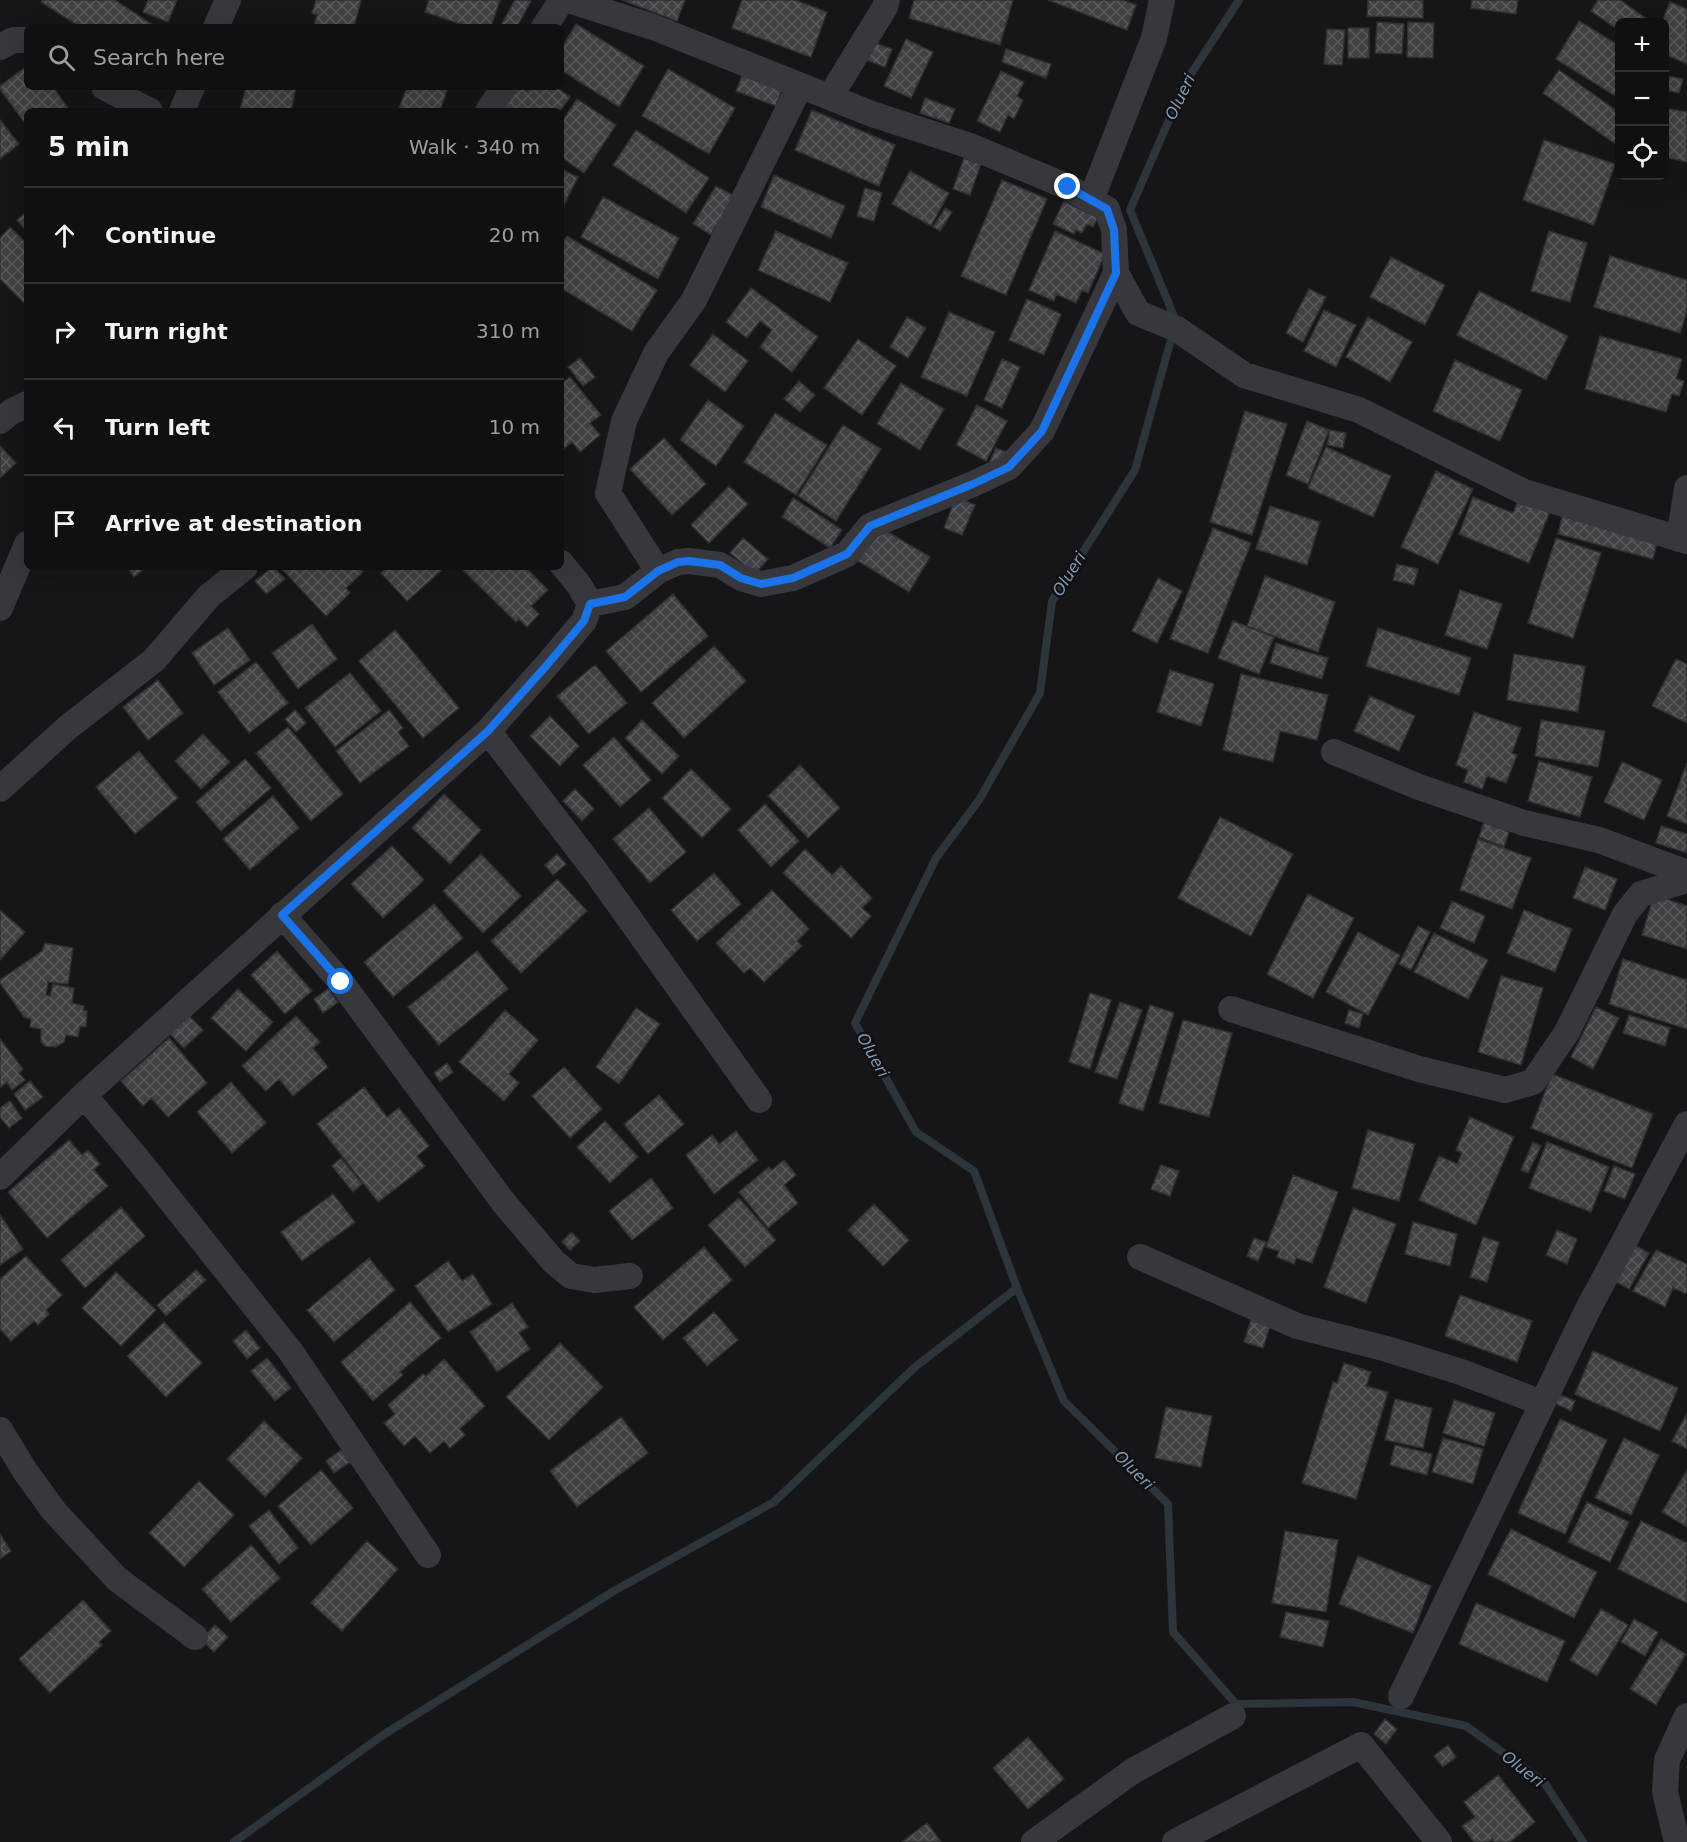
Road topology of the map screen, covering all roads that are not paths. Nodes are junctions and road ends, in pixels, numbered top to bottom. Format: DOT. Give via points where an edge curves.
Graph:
graph roads {
  1 [pos="228,0"];
  2 [pos="562,0"];
  3 [pos="569,0"];
  4 [pos="887,0"];
  5 [pos="1162,0"];
  6 [pos="217,24"];
  7 [pos="546,24"];
  8 [pos="24,40"];
  9 [pos="0,47"];
  10 [pos="800,86"];
  11 [pos="110,90"];
  12 [pos="191,90"];
  13 [pos="502,90"];
  14 [pos="830,98"];
  15 [pos="144,108"];
  16 [pos="183,108"];
  17 [pos="490,108"];
  18 [pos="1091,200"];
  19 [pos="1116,273"];
  20 [pos="24,406"];
  21 [pos="0,422"];
  22 [pos="1687,488"];
  23 [pos="1683,540"];
  24 [pos="24,551"];
  25 [pos="564,567"];
  26 [pos="241,570"];
  27 [pos="658,571"];
  28 [pos="590,604"];
  29 [pos="0,608"];
  30 [pos="488,731"];
  31 [pos="1334,752"];
  32 [pos="0,789"];
  33 [pos="1687,873"];
  34 [pos="1687,880"];
  35 [pos="282,915"];
  36 [pos="1231,1009"];
  37 [pos="84,1095"];
  38 [pos="759,1100"];
  39 [pos="1687,1124"];
  40 [pos="0,1177"];
  41 [pos="1140,1257"];
  42 [pos="630,1276"];
  43 [pos="1542,1403"];
  44 [pos="0,1430"];
  45 [pos="428,1555"];
  46 [pos="195,1637"];
  47 [pos="1401,1696"];
  48 [pos="1233,1716"];
  49 [pos="1687,1716"];
  50 [pos="1034,1842"];
  51 [pos="1175,1842"];
  52 [pos="1439,1842"];
  53 [pos="1677,1842"];
  1 -- 6 [label="street"];
  2 -- 7 [label="street"];
  3 -- 10 [label="street" via="653,27"];
  4 -- 14 [label="street"];
  5 -- 18 [label="street" via="1154,38"];
  8 -- 9 [label="street" via="13,40"];
  10 -- 14 [label="street"];
  10 -- 27 [label="street" via="694,300 656,353 624,421 609,493"];
  11 -- 15 [label="street"];
  12 -- 16 [label="street"];
  13 -- 17 [label="street"];
  14 -- 18 [label="street" via="969,146"];
  18 -- 19 [label="street" via="1107,209 1114,230"];
  19 -- 23 [label="street" via="1138,313 1177,328 1244,375 1359,410 1524,492"];
  19 -- 27 [label="street" via="1042,431 1009,467 870,526 847,554 793,578 761,584 720,565 689,561"];
  20 -- 21 [label="street"];
  22 -- 23 [label="street"];
  24 -- 29 [label="street"];
  25 -- 28 [label="street"];
  26 -- 32 [label="street" via="209,596 154,660 67,728"];
  27 -- 28 [label="street" via="625,597"];
  28 -- 30 [label="street" via="584,621"];
  30 -- 35 [label="street"];
  30 -- 38 [label="street" via="596,872"];
  31 -- 33 [label="street" via="1419,787 1524,823 1599,840"];
  34 -- 36 [label="street" via="1641,894 1625,914 1567,1032 1533,1082 1505,1090 1419,1070"];
  35 -- 37 [label="street"];
  35 -- 42 [label="street" via="341,982 504,1203 554,1262 571,1276 594,1280"];
  37 -- 40 [label="street"];
  37 -- 45 [label="street" via="291,1352"];
  39 -- 43 [label="street"];
  41 -- 43 [label="street" via="1297,1326 1461,1372"];
  43 -- 47 [label="street"];
  44 -- 46 [label="street" via="54,1511 117,1579"];
  48 -- 50 [label="street" via="1133,1771"];
  49 -- 53 [label="street" via="1667,1760 1665,1792"];
  51 -- 52 [label="street" via="1361,1746"];
}
